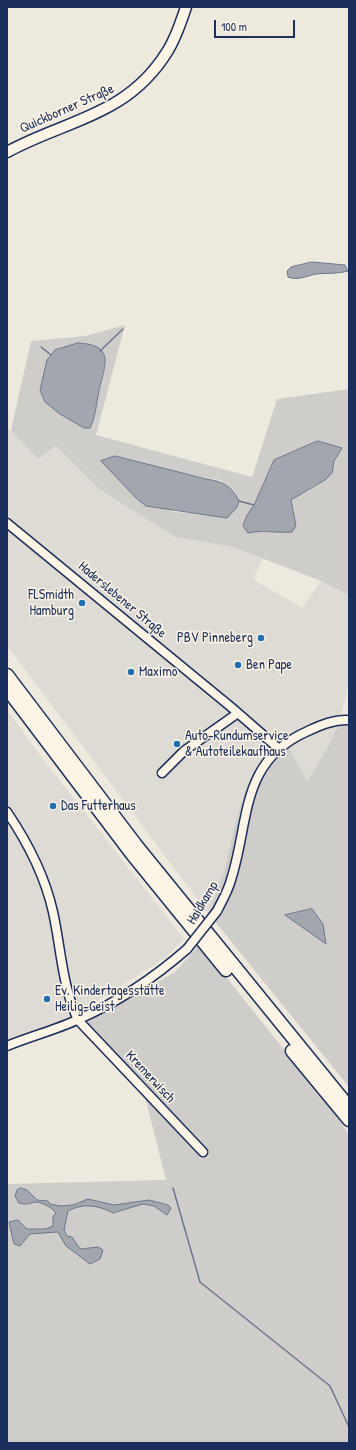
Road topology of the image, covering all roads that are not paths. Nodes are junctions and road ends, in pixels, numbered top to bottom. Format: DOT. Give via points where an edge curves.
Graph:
graph roads {
  1 [pos="186,7"];
  2 [pos="7,152"];
  3 [pos="7,523"];
  4 [pos="7,675"];
  5 [pos="7,689"];
  6 [pos="238,713"];
  7 [pos="349,720"];
  8 [pos="278,748"];
  9 [pos="162,773"];
  10 [pos="7,812"];
  11 [pos="78,1020"];
  12 [pos="7,1046"];
  13 [pos="349,1107"];
  14 [pos="349,1120"];
  15 [pos="203,1152"];
  1 -- 2 [label="main road, Quickborner Straße" via="168,52 135,91 100,112"];
  3 -- 6 [label="street, Haderslebener Straße"];
  4 -- 13 [label="highway" via="136,845"];
  5 -- 14 [label="highway" via="132,853"];
  6 -- 8 [label="street, Haderslebener Straße"];
  6 -- 9 [label="street" via="184,751"];
  7 -- 8 [label="street, Haidkamp" via="320,725"];
  8 -- 11 [label="street, Haidkamp, bridge" via="261,771 246,806 231,882 217,911 187,949 138,987"];
  10 -- 11 [label="street" via="25,839 43,878 53,912 71,1005"];
  11 -- 12 [label="street, Haidkamp"];
  11 -- 15 [label="street, Kremerwisch"];
}
